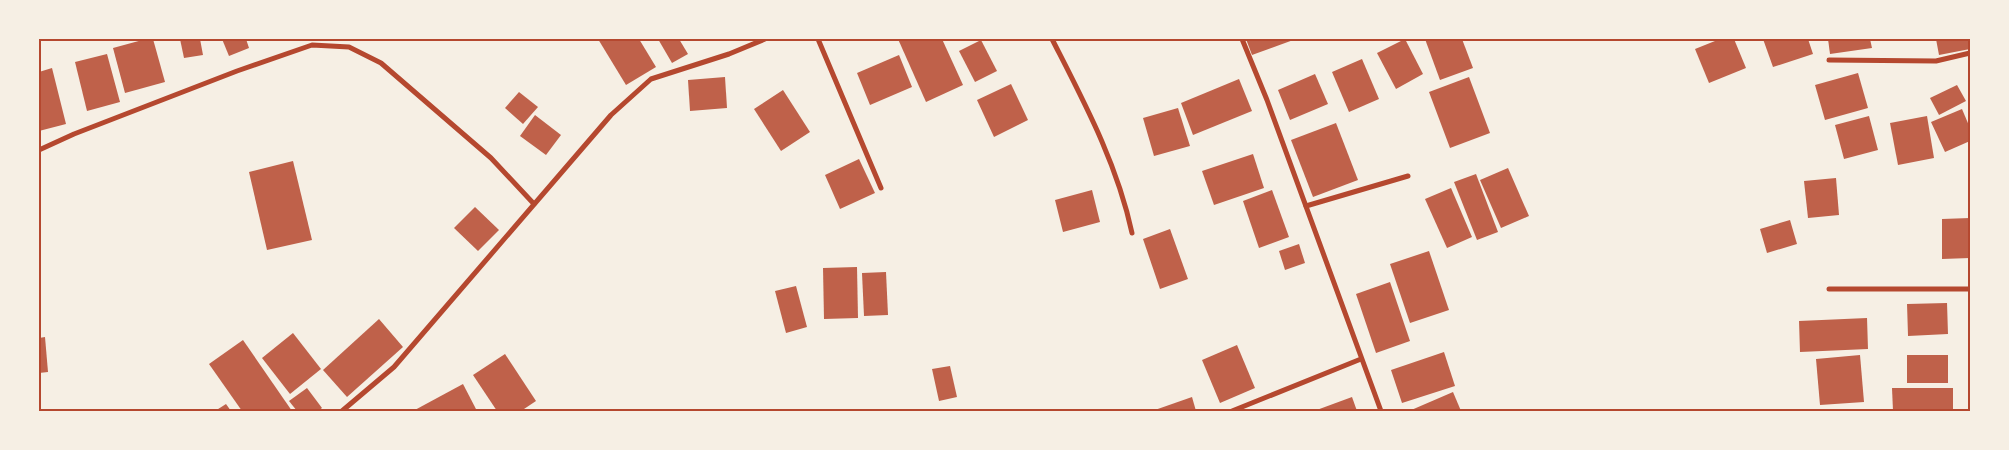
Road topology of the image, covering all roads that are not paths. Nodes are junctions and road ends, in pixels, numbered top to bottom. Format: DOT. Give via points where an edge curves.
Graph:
graph roads {
  1 [pos="765,39"];
  2 [pos="818,39"];
  3 [pos="1052,39"];
  4 [pos="1242,39"];
  5 [pos="1970,53"];
  6 [pos="1829,60"];
  7 [pos="39,150"];
  8 [pos="1408,176"];
  9 [pos="881,188"];
  10 [pos="534,204"];
  11 [pos="1306,206"];
  12 [pos="1132,233"];
  13 [pos="1829,289"];
  14 [pos="1970,289"];
  15 [pos="1361,359"];
  16 [pos="342,411"];
  17 [pos="1232,411"];
  18 [pos="1381,411"];
  1 -- 10 [label="street" via="651,79 611,115"];
  2 -- 9 [label="street"];
  3 -- 12 [label="street" via="1114,170"];
  4 -- 11 [label="street"];
  5 -- 6 [label="street" via="1936,61"];
  7 -- 10 [label="street" via="219,78 312,45 349,47 381,62 491,158"];
  8 -- 11 [label="street"];
  10 -- 16 [label="street" via="394,367"];
  11 -- 15 [label="street"];
  13 -- 14 [label="street"];
  15 -- 17 [label="street"];
  15 -- 18 [label="street"];
}
